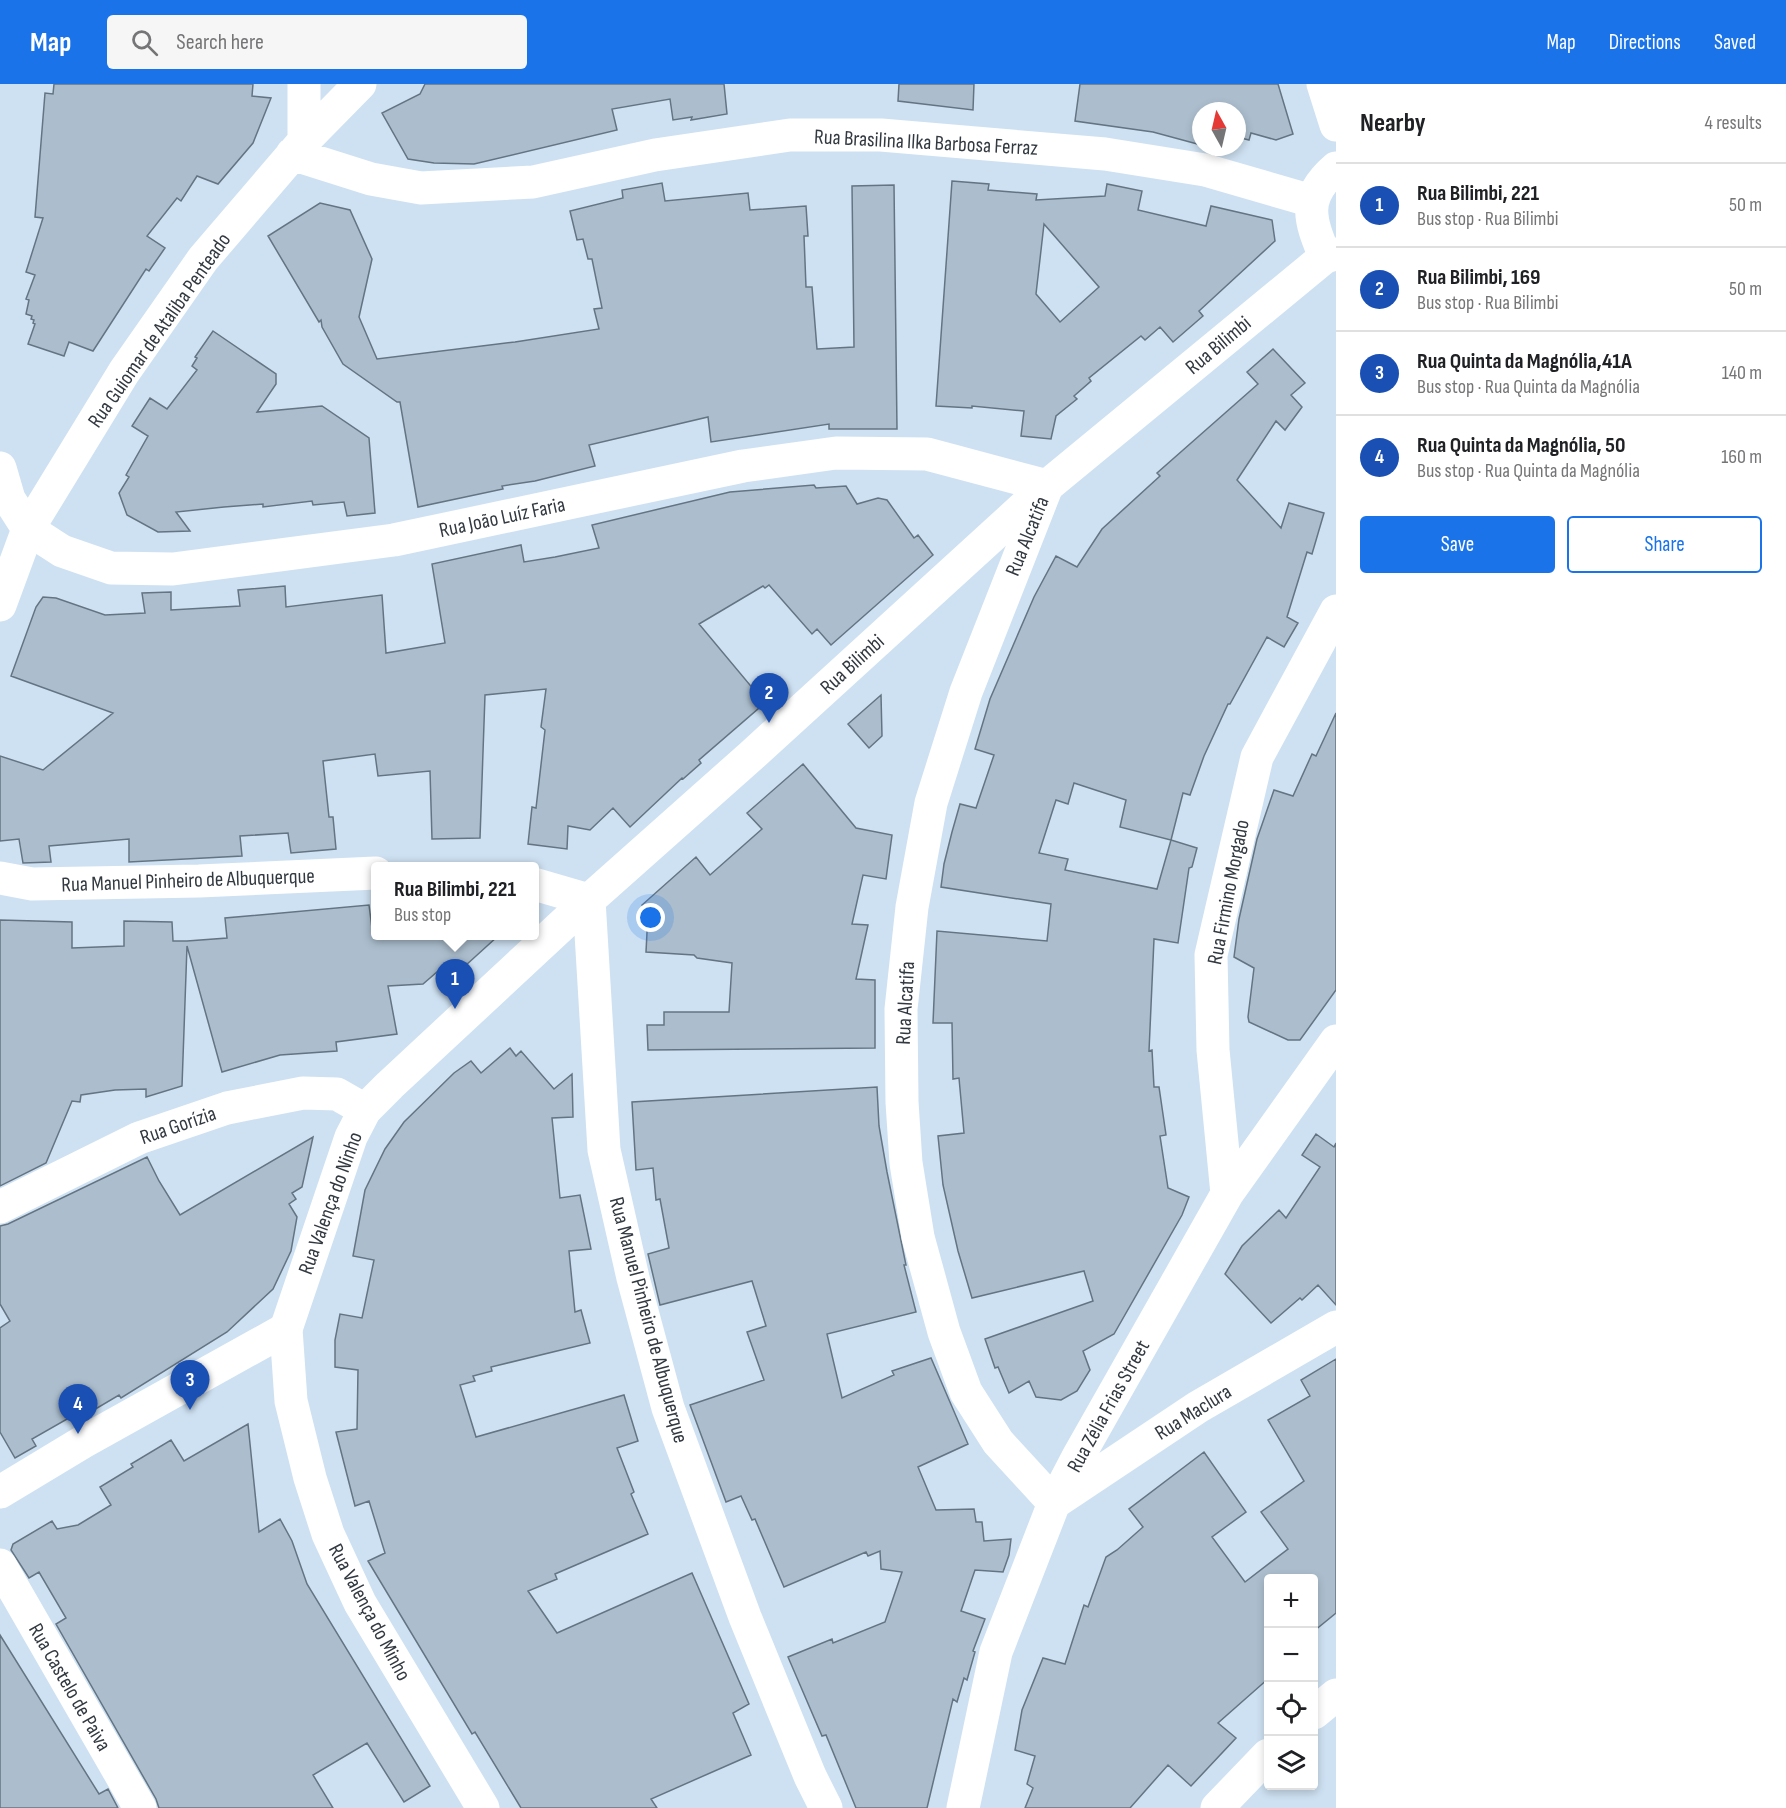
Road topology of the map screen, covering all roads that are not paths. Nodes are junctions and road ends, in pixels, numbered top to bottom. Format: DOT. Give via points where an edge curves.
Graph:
graph roads {
  1 [pos="304,84"];
  2 [pos="360,84"];
  3 [pos="1323,84"];
  4 [pos="1336,125"];
  5 [pos="298,148"];
  6 [pos="1336,168"];
  7 [pos="1312,201"];
  8 [pos="1330,255"];
  9 [pos="0,468"];
  10 [pos="1047,486"];
  11 [pos="28,529"];
  12 [pos="0,605"];
  13 [pos="1336,611"];
  14 [pos="371,873"];
  15 [pos="0,878"];
  16 [pos="539,885"];
  17 [pos="589,900"];
  18 [pos="1336,1041"];
  19 [pos="390,1085"];
  20 [pos="366,1110"];
  21 [pos="1227,1194"];
  22 [pos="0,1207"];
  23 [pos="1336,1327"];
  24 [pos="286,1329"];
  25 [pos="0,1492"];
  26 [pos="1054,1503"];
  27 [pos="0,1565"];
  28 [pos="1336,1695"];
  29 [pos="1318,1710"];
  30 [pos="1264,1760"];
  31 [pos="140,1808"];
  32 [pos="483,1808"];
  33 [pos="826,1808"];
  34 [pos="963,1808"];
  35 [pos="1217,1808"];
  1 -- 5 [label="street"];
  2 -- 5 [label="street, Rua Guiomar de Ataliba Penteado"];
  3 -- 4 [label="street"];
  5 -- 7 [label="street, Rua Brasilina Ilka Barbosa Ferraz" via="372,179 420,188 533,182 655,155 790,135 881,135 1105,154 1206,170"];
  5 -- 11 [label="street, Rua Guiomar de Ataliba Penteado" via="203,259 124,372"];
  6 -- 7 [label="street" via="1325,177"];
  7 -- 8 [label="street" via="1311,224"];
  8 -- 10 [label="street, Rua Bilimbi"];
  9 -- 11 [label="street, Rua João Luíz Faria" via="9,499"];
  10 -- 11 [label="street, Rua João Luíz Faria" via="927,454 836,453 743,466 394,540 173,570 111,568 62,551"];
  10 -- 17 [label="street, Rua Bilimbi"];
  10 -- 26 [label="street, Rua Alcatifa" via="966,692 931,803 912,907 902,1009 902,1102 906,1163 918,1237 944,1332 966,1392 998,1442"];
  11 -- 12 [label="street, Rua Guiomar de Ataliba Penteado"];
  13 -- 21 [label="street, Rua Firmino Morgado" via="1257,757 1212,955 1214,1050"];
  14 -- 15 [label="street, Rua Manuel Pinheiro de Albuquerque" via="32,884"];
  16 -- 17 [label="street"];
  17 -- 19 [label="street, Rua Bilimbi"];
  17 -- 33 [label="street, Rua Manuel Pinheiro de Albuquerque" via="604,1150 633,1278 668,1408 745,1617"];
  18 -- 21 [label="street, Rua Zélia Frias Street"];
  19 -- 20 [label="street, Rua Valença do Ninho"];
  20 -- 22 [label="street, Rua Gorízia" via="337,1094 314,1093 227,1108 139,1138"];
  20 -- 24 [label="street, Rua Valença do Ninho" via="351,1137"];
  21 -- 26 [label="street, Rua Zélia Frias Street"];
  23 -- 26 [label="street, Rua Maclura" via="1198,1407"];
  24 -- 25 [label="street"];
  24 -- 32 [label="street, Rua Valença do Minho" via="291,1401 328,1534 360,1603"];
  26 -- 34 [label="street, Rua Zélia Frias Street" via="996,1652"];
  27 -- 31 [label="street, Rua Castelo de Paiva"];
  28 -- 29 [label="street"];
  30 -- 35 [label="street"];
}
